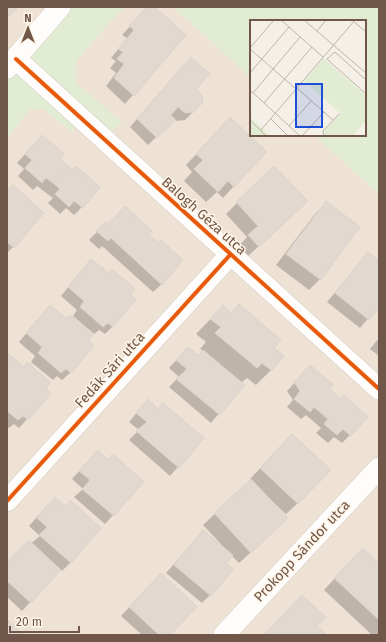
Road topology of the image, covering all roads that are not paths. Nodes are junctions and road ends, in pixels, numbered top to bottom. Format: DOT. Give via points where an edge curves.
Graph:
graph roads {
  1 [pos="60,7"];
  2 [pos="11,64"];
  3 [pos="230,255"];
  4 [pos="379,389"];
  5 [pos="379,468"];
  6 [pos="7,500"];
  7 [pos="224,635"];
  1 -- 2 [label="street"];
  2 -- 3 [label="street, Balogh Géza utca"];
  3 -- 4 [label="street, Balogh Géza utca"];
  3 -- 6 [label="street, Fedák Sári utca"];
  5 -- 7 [label="street, Prokopp Sándor utca"];
}
